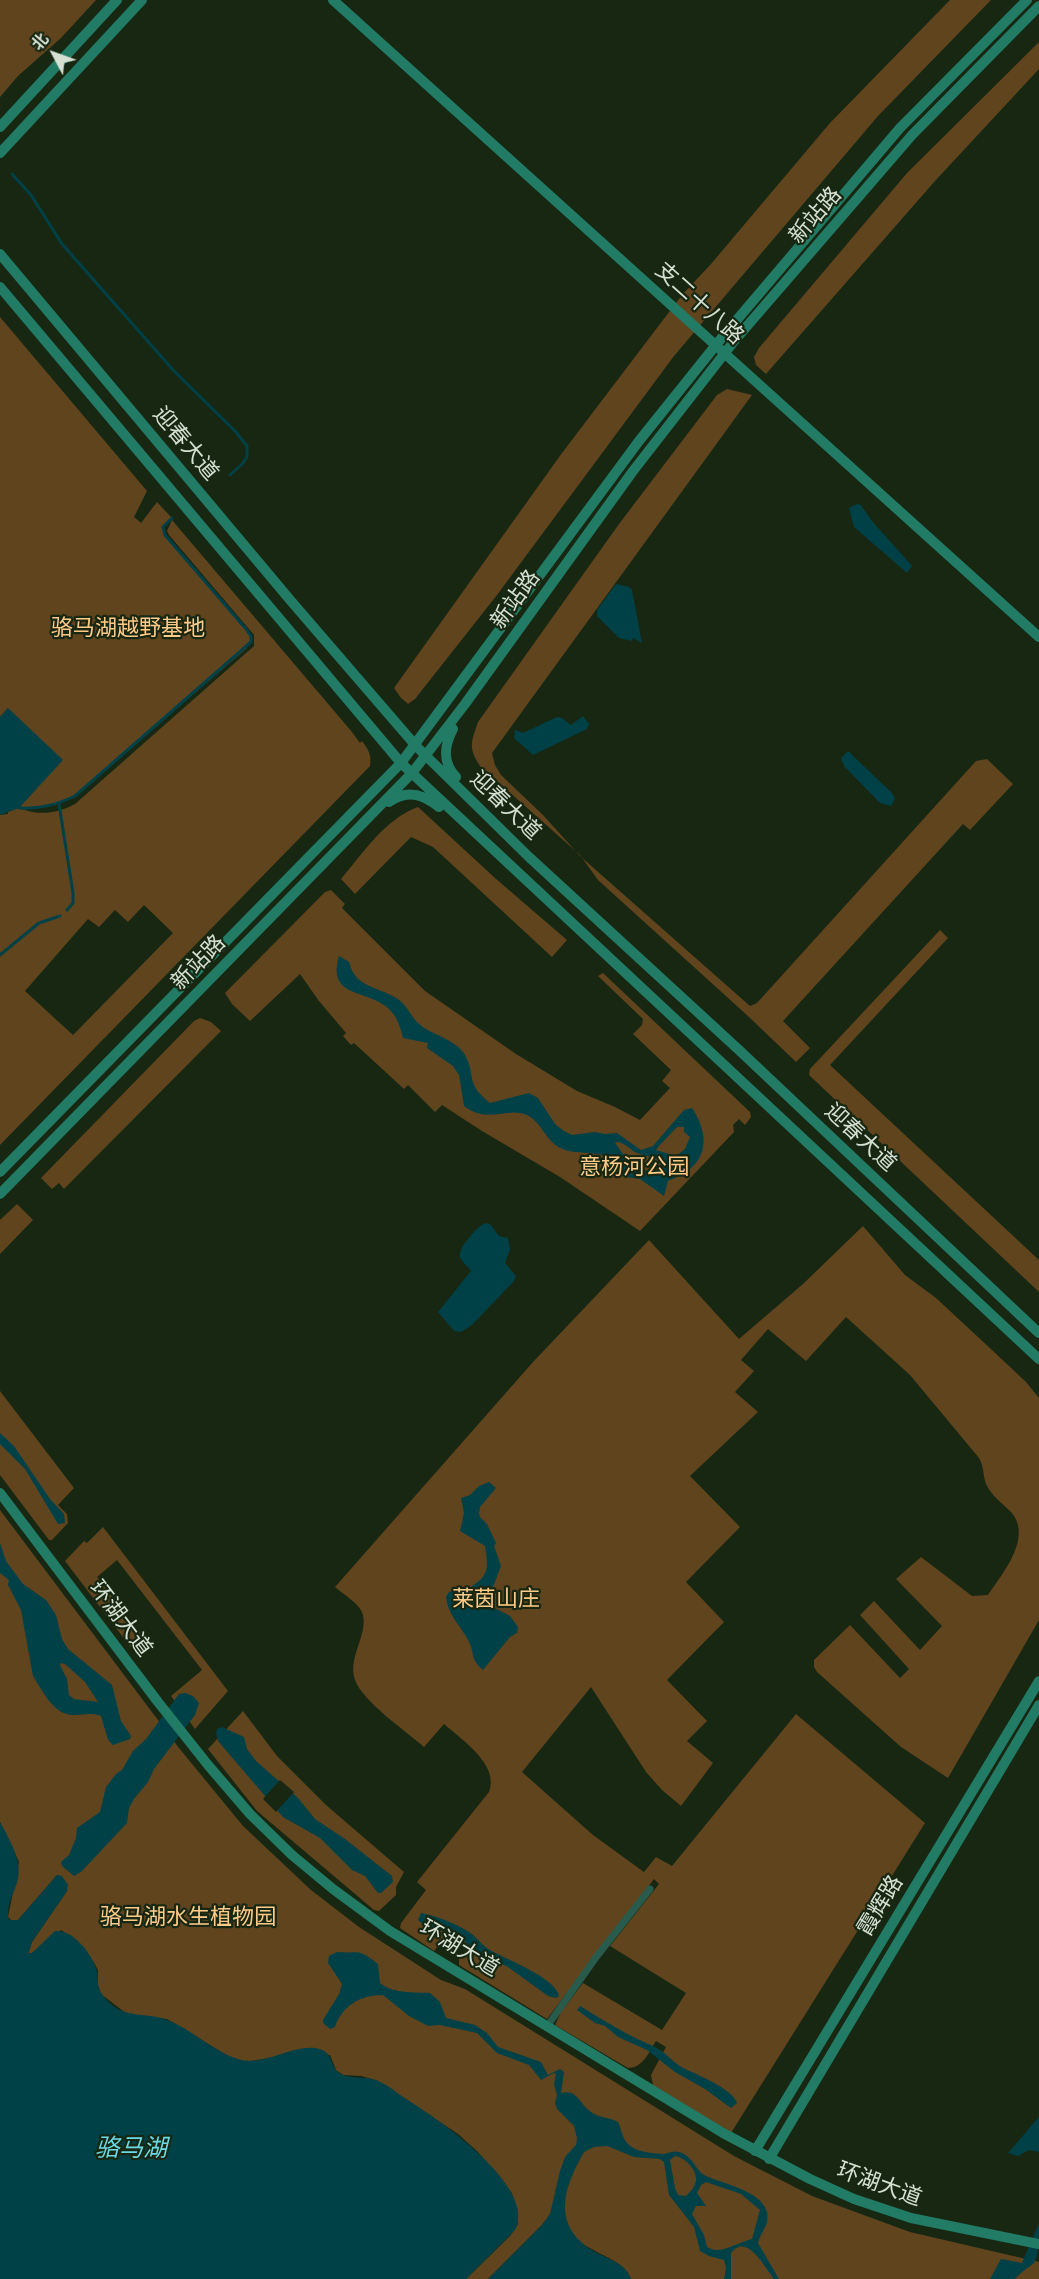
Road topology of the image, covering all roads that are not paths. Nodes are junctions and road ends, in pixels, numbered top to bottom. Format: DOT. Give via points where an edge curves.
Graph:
graph roads {
  1 [pos="117,0"];
  2 [pos="142,0"];
  3 [pos="333,0"];
  4 [pos="1017,0"];
  5 [pos="1027,0"];
  6 [pos="1039,6"];
  7 [pos="1039,12"];
  8 [pos="984,51"];
  9 [pos="0,127"];
  10 [pos="0,153"];
  11 [pos="0,254"];
  12 [pos="0,288"];
  13 [pos="716,345"];
  14 [pos="725,354"];
  15 [pos="1039,638"];
  16 [pos="465,704"];
  17 [pos="416,746"];
  18 [pos="426,756"];
  19 [pos="401,763"];
  20 [pos="412,773"];
  21 [pos="477,806"];
  22 [pos="369,817"];
  23 [pos="463,821"];
  24 [pos="529,857"];
  25 [pos="527,880"];
  26 [pos="0,1172"];
  27 [pos="0,1194"];
  28 [pos="1039,1333"];
  29 [pos="1039,1359"];
  30 [pos="0,1493"];
  31 [pos="1039,1681"];
  32 [pos="1039,1704"];
  33 [pos="650,1889"];
  34 [pos="548,2025"];
  35 [pos="755,2151"];
  36 [pos="769,2159"];
  37 [pos="1039,2244"];
  1 -- 9 [label="street"];
  2 -- 10 [label="street"];
  3 -- 13 [label="street, 支二十八路"];
  4 -- 8 [label="street"];
  5 -- 8 [label="street, 新站路"];
  6 -- 8 [label="street, 新站路"];
  7 -- 8 [label="street"];
  8 -- 13 [label="street, 新站路" via="900,128"];
  8 -- 14 [label="street, 新站路"];
  11 -- 17 [label="street, 迎春大道"];
  12 -- 19 [label="street, 迎春大道"];
  13 -- 14 [label="street, 支二十八路"];
  13 -- 17 [label="street, 新站路" via="639,441"];
  14 -- 15 [label="street, 支二十八路"];
  14 -- 16 [label="street, 新站路" via="633,471"];
  16 -- 18 [label="street, 新站路"];
  16 -- 24 [label="street" via="445,751 450,771"];
  17 -- 18 [label="street, 迎春大道"];
  17 -- 19 [label="street, 新站路"];
  18 -- 20 [label="street, 新站路"];
  18 -- 21 [label="street, 迎春大道"];
  19 -- 20 [label="street, 迎春大道"];
  19 -- 26 [label="street, 新站路"];
  20 -- 22 [label="street, 新站路"];
  20 -- 23 [label="street, 迎春大道"];
  21 -- 23 [label="street"];
  21 -- 24 [label="street, 迎春大道"];
  22 -- 25 [label="street" via="397,796 407,793 428,798"];
  22 -- 27 [label="street, 新站路"];
  23 -- 25 [label="street, 迎春大道"];
  24 -- 28 [label="street, 迎春大道"];
  25 -- 29 [label="street, 迎春大道"];
  30 -- 34 [label="street, 环湖大道" via="158,1702 263,1828 390,1930"];
  31 -- 35 [label="street, 霞辉路"];
  32 -- 36 [label="street, 霞辉路"];
  33 -- 34 [label="street"];
  34 -- 35 [label="street, 环湖大道"];
  35 -- 36 [label="street, 环湖大道"];
  36 -- 37 [label="street, 环湖大道" via="835,2191 911,2218"];
}
